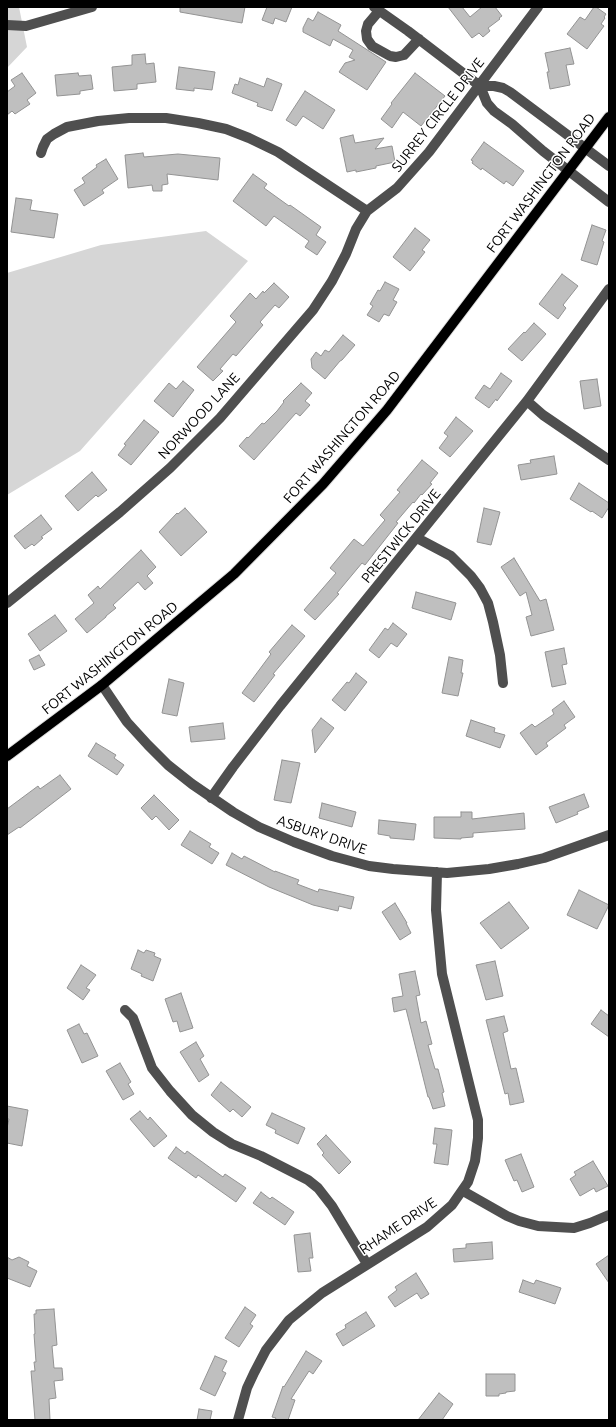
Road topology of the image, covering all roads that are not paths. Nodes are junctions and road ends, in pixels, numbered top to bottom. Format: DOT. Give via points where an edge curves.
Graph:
graph roads {
  1 [pos="92,7"];
  2 [pos="538,7"];
  3 [pos="376,9"];
  4 [pos="7,25"];
  5 [pos="419,39"];
  6 [pos="480,86"];
  7 [pos="609,117"];
  8 [pos="586,148"];
  9 [pos="41,153"];
  10 [pos="609,166"];
  11 [pos="569,170"];
  12 [pos="609,202"];
  13 [pos="367,211"];
  14 [pos="609,289"];
  15 [pos="527,401"];
  16 [pos="609,460"];
  17 [pos="417,538"];
  18 [pos="7,603"];
  19 [pos="503,683"];
  20 [pos="102,685"];
  21 [pos="7,756"];
  22 [pos="211,798"];
  23 [pos="609,835"];
  24 [pos="437,872"];
  25 [pos="125,1010"];
  26 [pos="463,1191"];
  27 [pos="609,1215"];
  28 [pos="367,1264"];
  29 [pos="238,1420"];
  1 -- 4 [label="street" via="26,26"];
  2 -- 6 [label="street, SURREY CIRCLE DRIVE"];
  3 -- 5 [label="street"];
  3 -- 5 [label="street" via="366,31 367,39 372,46 396,57 404,55"];
  5 -- 6 [label="street"];
  6 -- 8 [label="street" via="494,86 510,92"];
  6 -- 11 [label="street" via="490,107"];
  6 -- 13 [label="street, SURREY CIRCLE DRIVE" via="410,175"];
  7 -- 8 [label="main road, FORT WASHINGTON ROAD"];
  8 -- 10 [label="street"];
  8 -- 11 [label="main road, FORT WASHINGTON ROAD"];
  9 -- 13 [label="street" via="47,139 54,134 67,127 98,121 166,118 198,123 226,129 278,152"];
  11 -- 12 [label="street"];
  11 -- 20 [label="main road, FORT WASHINGTON ROAD" via="387,410 323,484 234,574"];
  13 -- 18 [label="street, NORWOOD LANE" via="332,281 313,310 220,418 170,468 120,512"];
  14 -- 15 [label="street, PRESTWICK DRIVE"];
  15 -- 16 [label="street"];
  15 -- 17 [label="street, PRESTWICK DRIVE"];
  17 -- 19 [label="street" via="451,556 480,588 494,622"];
  17 -- 22 [label="street, PRESTWICK DRIVE" via="276,712"];
  20 -- 21 [label="main road, FORT WASHINGTON ROAD"];
  20 -- 22 [label="street, ASBURY DRIVE" via="127,722 148,745 168,765"];
  22 -- 24 [label="street, ASBURY DRIVE" via="259,827 332,856 369,866"];
  23 -- 24 [label="street, ASBURY DRIVE" via="544,858 518,864 489,869"];
  24 -- 26 [label="street, RHAME DRIVE" via="436,910 442,974 478,1120 475,1161"];
  25 -- 28 [label="street" via="133,1018 152,1068 192,1115 232,1144 261,1156 313,1184 332,1206"];
  26 -- 27 [label="street" via="507,1216 531,1225 574,1228"];
  26 -- 28 [label="street, RHAME DRIVE" via="452,1205 427,1227"];
  28 -- 29 [label="street, RHAME DRIVE" via="322,1293 281,1329 254,1373"];
}
